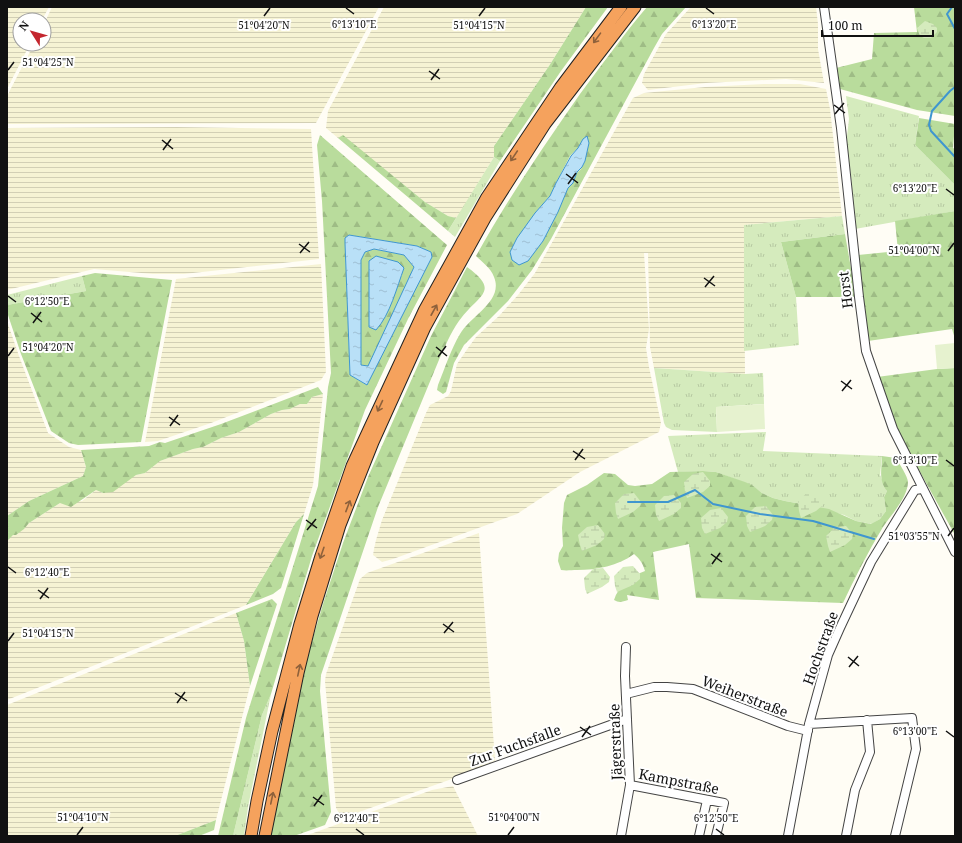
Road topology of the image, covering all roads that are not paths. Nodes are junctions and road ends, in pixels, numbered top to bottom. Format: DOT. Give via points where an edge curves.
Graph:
graph roads {
  1 [pos="620,7"];
  2 [pos="635,7"];
  3 [pos="824,7"];
  4 [pos="922,489"];
  5 [pos="955,552"];
  6 [pos="626,647"];
  7 [pos="626,694"];
  8 [pos="627,719"];
  9 [pos="867,720"];
  10 [pos="808,728"];
  11 [pos="456,780"];
  12 [pos="630,785"];
  13 [pos="707,800"];
  14 [pos="251,836"];
  15 [pos="265,836"];
  16 [pos="621,836"];
  17 [pos="699,836"];
  18 [pos="716,836"];
  19 [pos="788,836"];
  20 [pos="846,836"];
  21 [pos="895,836"];
  1 -- 14 [label="highway, one-way" via="560,88 487,197 424,311 352,466 300,624 272,732"];
  15 -- 2 [label="highway, one-way" via="312,616 340,525 373,442 425,327 485,218 545,124"];
  3 -- 4 [label="street, Horst" via="841,128 866,350 893,429"];
  4 -- 5 [label="street, Horst"];
  4 -- 10 [label="street, Hochstraße" via="915,490 871,562 826,662"];
  6 -- 7 [label="street, Jägerstraße"];
  7 -- 8 [label="street, Jägerstraße"];
  7 -- 10 [label="street, Weiherstraße" via="667,686 693,689 788,726"];
  8 -- 11 [label="street, Zur Fuchsfalle"];
  8 -- 12 [label="street, Jägerstraße"];
  9 -- 10 [label="street, Weiherstraße"];
  9 -- 20 [label="street" via="870,752 855,790"];
  9 -- 21 [label="street, Weiherstraße" via="912,718 916,749"];
  10 -- 19 [label="street, Hochstraße"];
  12 -- 13 [label="street, Kampstraße"];
  12 -- 16 [label="street, Jägerstraße"];
  13 -- 17 [label="street"];
  13 -- 18 [label="street, Kampstraße" via="724,803"];
}
